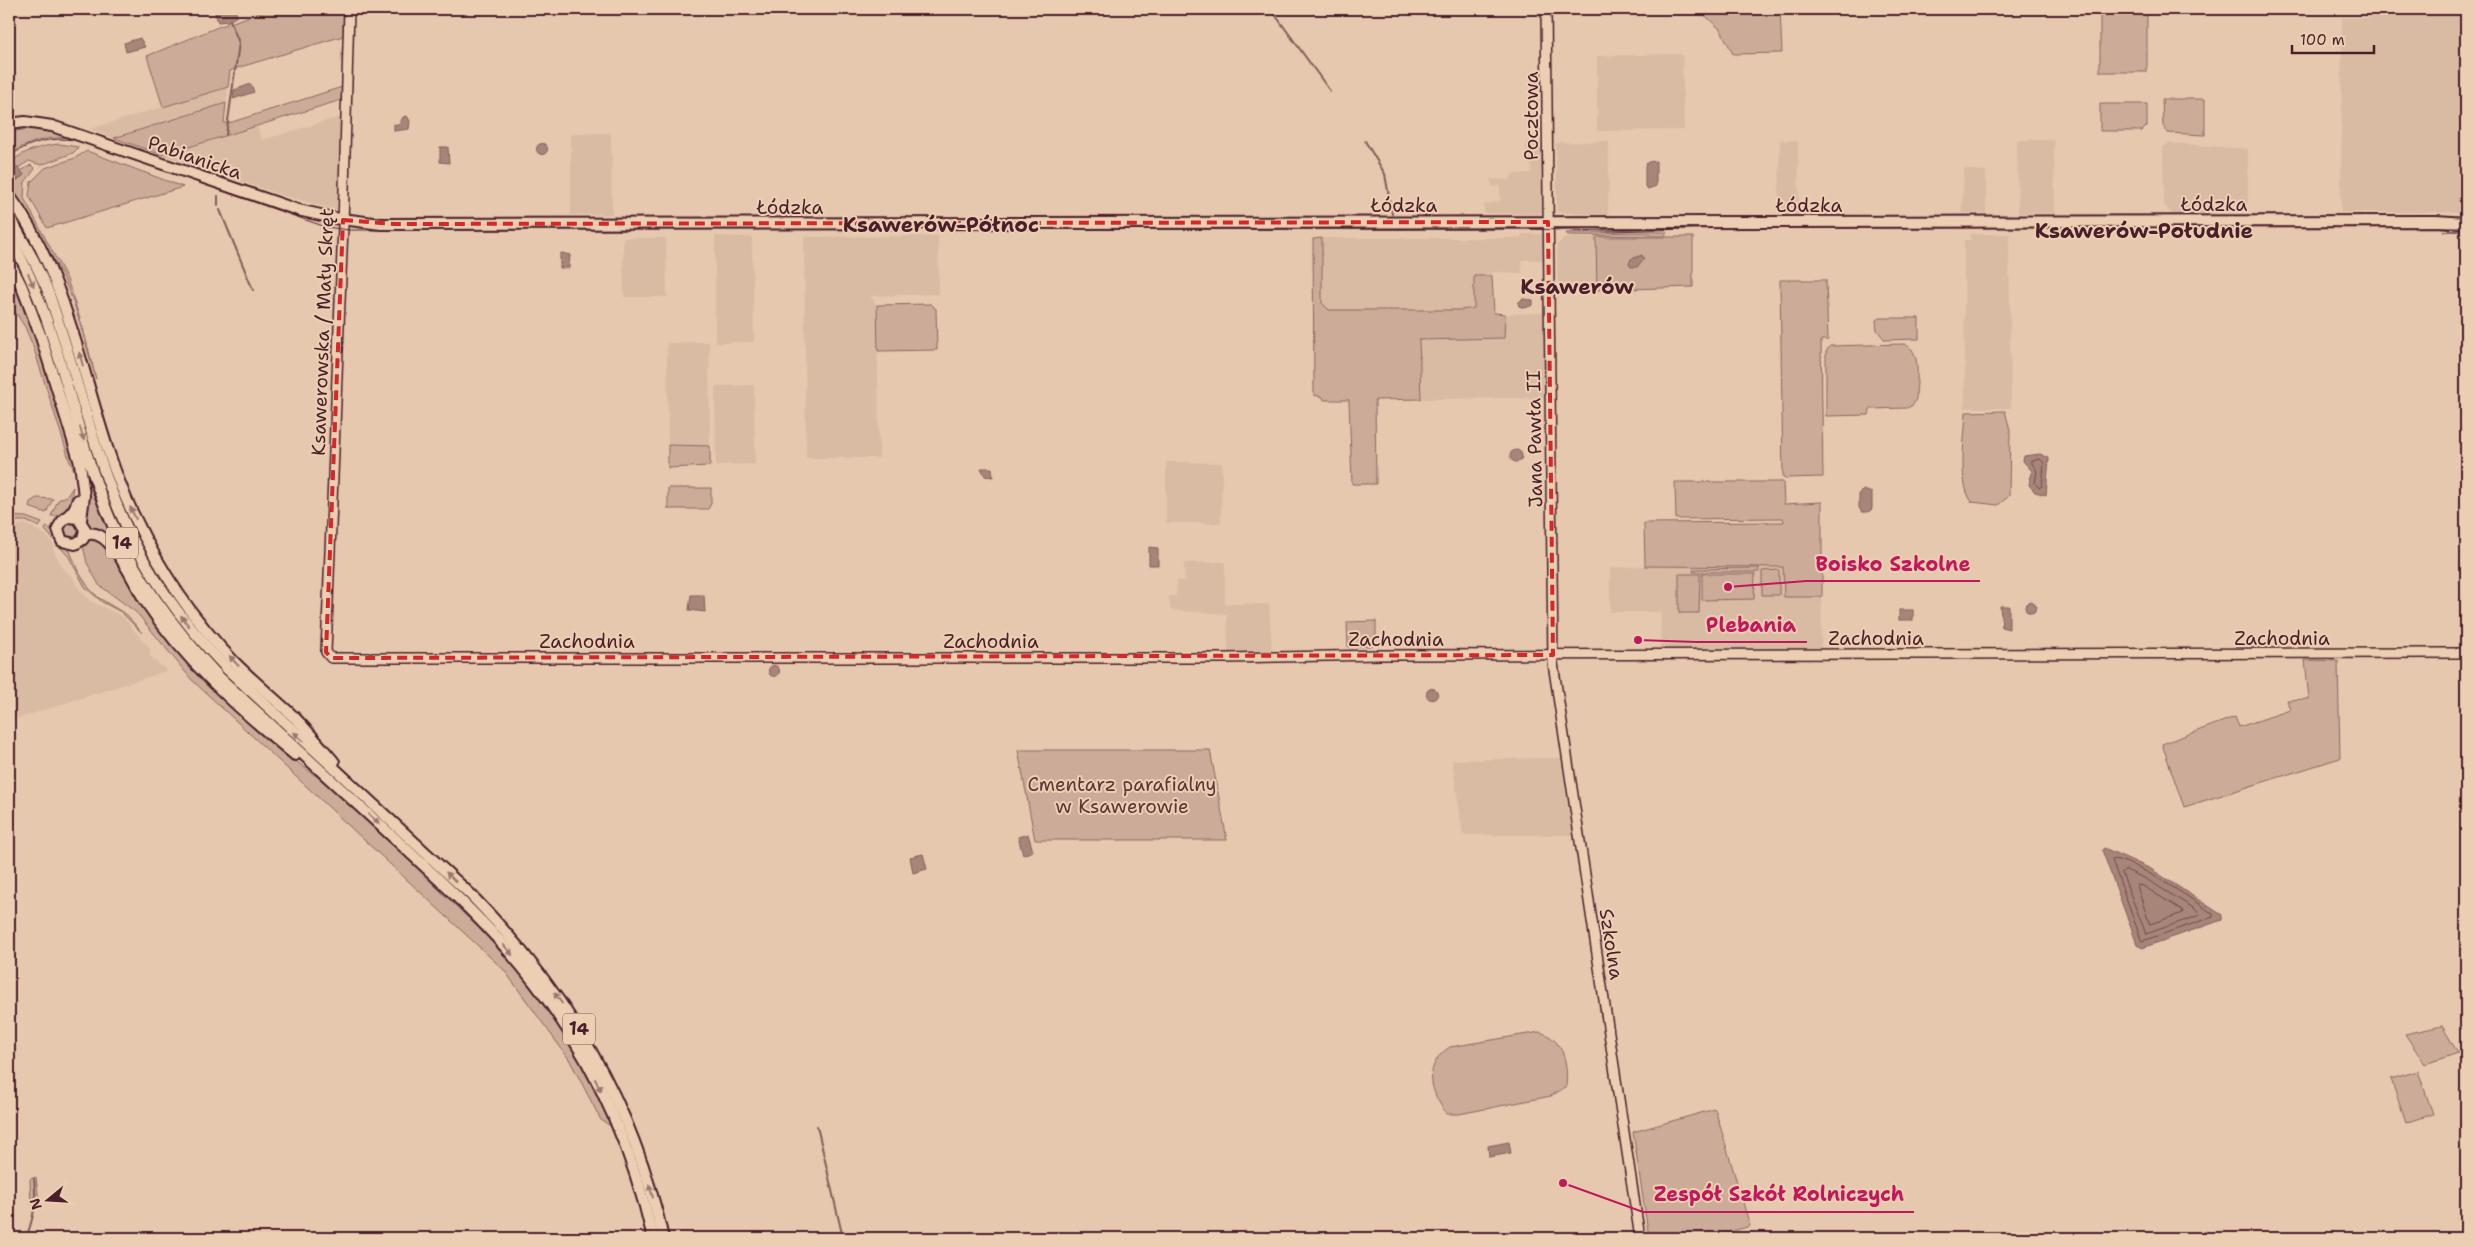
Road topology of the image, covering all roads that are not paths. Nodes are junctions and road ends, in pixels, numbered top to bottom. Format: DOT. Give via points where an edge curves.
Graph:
graph roads {
  1 [pos="349,9"];
  2 [pos="1546,9"];
  3 [pos="9,124"];
  4 [pos="36,124"];
  5 [pos="9,130"];
  6 [pos="9,195"];
  7 [pos="9,216"];
  8 [pos="343,220"];
  9 [pos="1548,222"];
  10 [pos="2466,223"];
  11 [pos="9,236"];
  12 [pos="9,261"];
  13 [pos="83,485"];
  14 [pos="68,517"];
  15 [pos="81,520"];
  16 [pos="84,536"];
  17 [pos="2466,653"];
  18 [pos="1553,655"];
  19 [pos="328,656"];
  20 [pos="338,786"];
  21 [pos="353,786"];
  22 [pos="653,1238"];
  23 [pos="663,1238"];
  24 [pos="1640,1238"];
  1 -- 8 [label="street, Ksawerowska / Mały Skręt"];
  2 -- 9 [label="street, Pocztowa"];
  3 -- 4 [label="main road, Pabianicka"];
  4 -- 5 [label="main road, Pabianicka"];
  4 -- 8 [label="main road, Pabianicka" via="59,128 286,206"];
  21 -- 6 [label="main road, one-way" via="315,739 205,630 154,554 109,454 53,272"];
  21 -- 7 [label="main road, 14, one-way" via="227,669 194,634 158,585 112,491 47,289"];
  8 -- 9 [label="main road, Łódzka" via="394,224"];
  8 -- 19 [label="street, Ksawerowska / Mały Skręt"];
  9 -- 10 [label="main road, Łódzka"];
  9 -- 18 [label="street, Jana Pawła II"];
  11 -- 20 [label="main road, 14, one-way" via="46,316 111,521 149,592 218,677"];
  12 -- 13 [label="main road" via="32,312 48,359 80,463"];
  13 -- 14 [label="main road" via="74,511"];
  13 -- 15 [label="main road"];
  14 -- 15 [label="main road"];
  14 -- 16 [label="main road" via="58,525 60,538 65,543 74,544"];
  15 -- 16 [label="main road"];
  16 -- 20 [label="main road" via="98,534 110,543 163,626 205,674 264,730 328,782"];
  17 -- 18 [label="street, Zachodnia"];
  18 -- 19 [label="street, Zachodnia" via="1227,658"];
  18 -- 24 [label="street, Szkolna"];
  20 -- 22 [label="main road, 14, one-way" via="475,914 556,1012 612,1112 641,1189"];
  23 -- 21 [label="main road, 14, one-way" via="649,1184 620,1107 595,1056 565,1007 498,923"];
}
